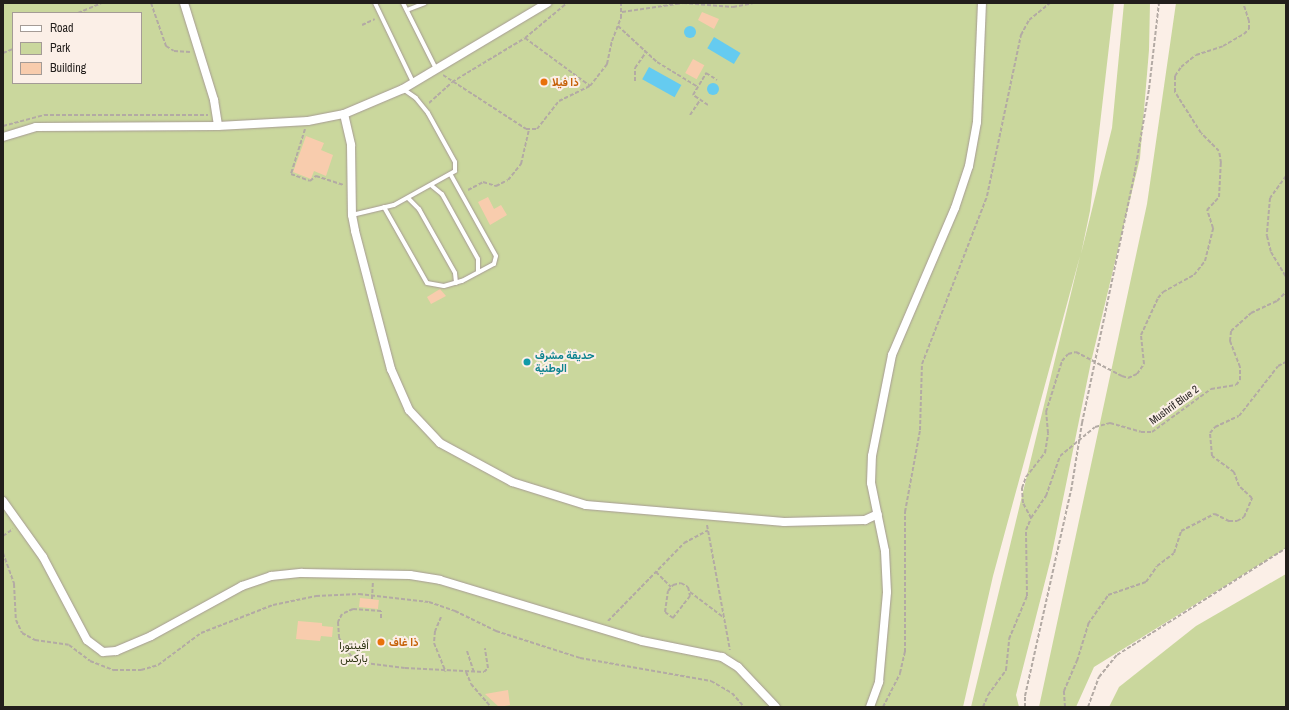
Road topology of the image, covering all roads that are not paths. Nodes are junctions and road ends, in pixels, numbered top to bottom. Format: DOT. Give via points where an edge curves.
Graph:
graph roads {
  1 [pos="184,3"];
  2 [pos="376,3"];
  3 [pos="403,3"];
  4 [pos="425,3"];
  5 [pos="547,3"];
  6 [pos="982,3"];
  7 [pos="407,10"];
  8 [pos="436,69"];
  9 [pos="413,82"];
  10 [pos="403,89"];
  11 [pos="344,114"];
  12 [pos="218,126"];
  13 [pos="3,137"];
  14 [pos="451,175"];
  15 [pos="432,186"];
  16 [pos="408,198"];
  17 [pos="384,207"];
  18 [pos="352,215"];
  19 [pos="478,272"];
  20 [pos="456,284"];
  21 [pos="3,501"];
  22 [pos="878,514"];
  23 [pos="776,707"];
  24 [pos="870,707"];
  1 -- 12 [label="street"];
  2 -- 9 [label="lane"];
  3 -- 7 [label="lane"];
  4 -- 7 [label="lane"];
  5 -- 8 [label="street"];
  6 -- 22 [label="street" via="974,144 963,188 890,364 871,465 871,483"];
  7 -- 8 [label="lane"];
  8 -- 9 [label="street"];
  9 -- 10 [label="street"];
  10 -- 11 [label="street"];
  10 -- 14 [label="lane" via="424,108 456,165"];
  11 -- 12 [label="street" via="308,121"];
  11 -- 18 [label="street" via="351,145"];
  12 -- 13 [label="street" via="54,126 20,131"];
  14 -- 15 [label="lane"];
  14 -- 19 [label="lane" via="496,256 494,264"];
  15 -- 16 [label="lane"];
  15 -- 19 [label="lane" via="442,194 478,259"];
  16 -- 17 [label="lane"];
  16 -- 20 [label="lane" via="422,216 454,273"];
  17 -- 18 [label="lane"];
  17 -- 20 [label="lane" via="424,280 434,285"];
  18 -- 22 [label="street" via="396,383 409,410 429,433 453,451 488,471 561,499 612,509 800,523 868,520"];
  19 -- 20 [label="lane"];
  21 -- 23 [label="street" via="43,558 87,640 103,652 116,651 151,636 242,586 266,577 292,573 430,578 642,641 712,654 732,661"];
  22 -- 24 [label="street" via="885,551 887,612 879,682"];
}
